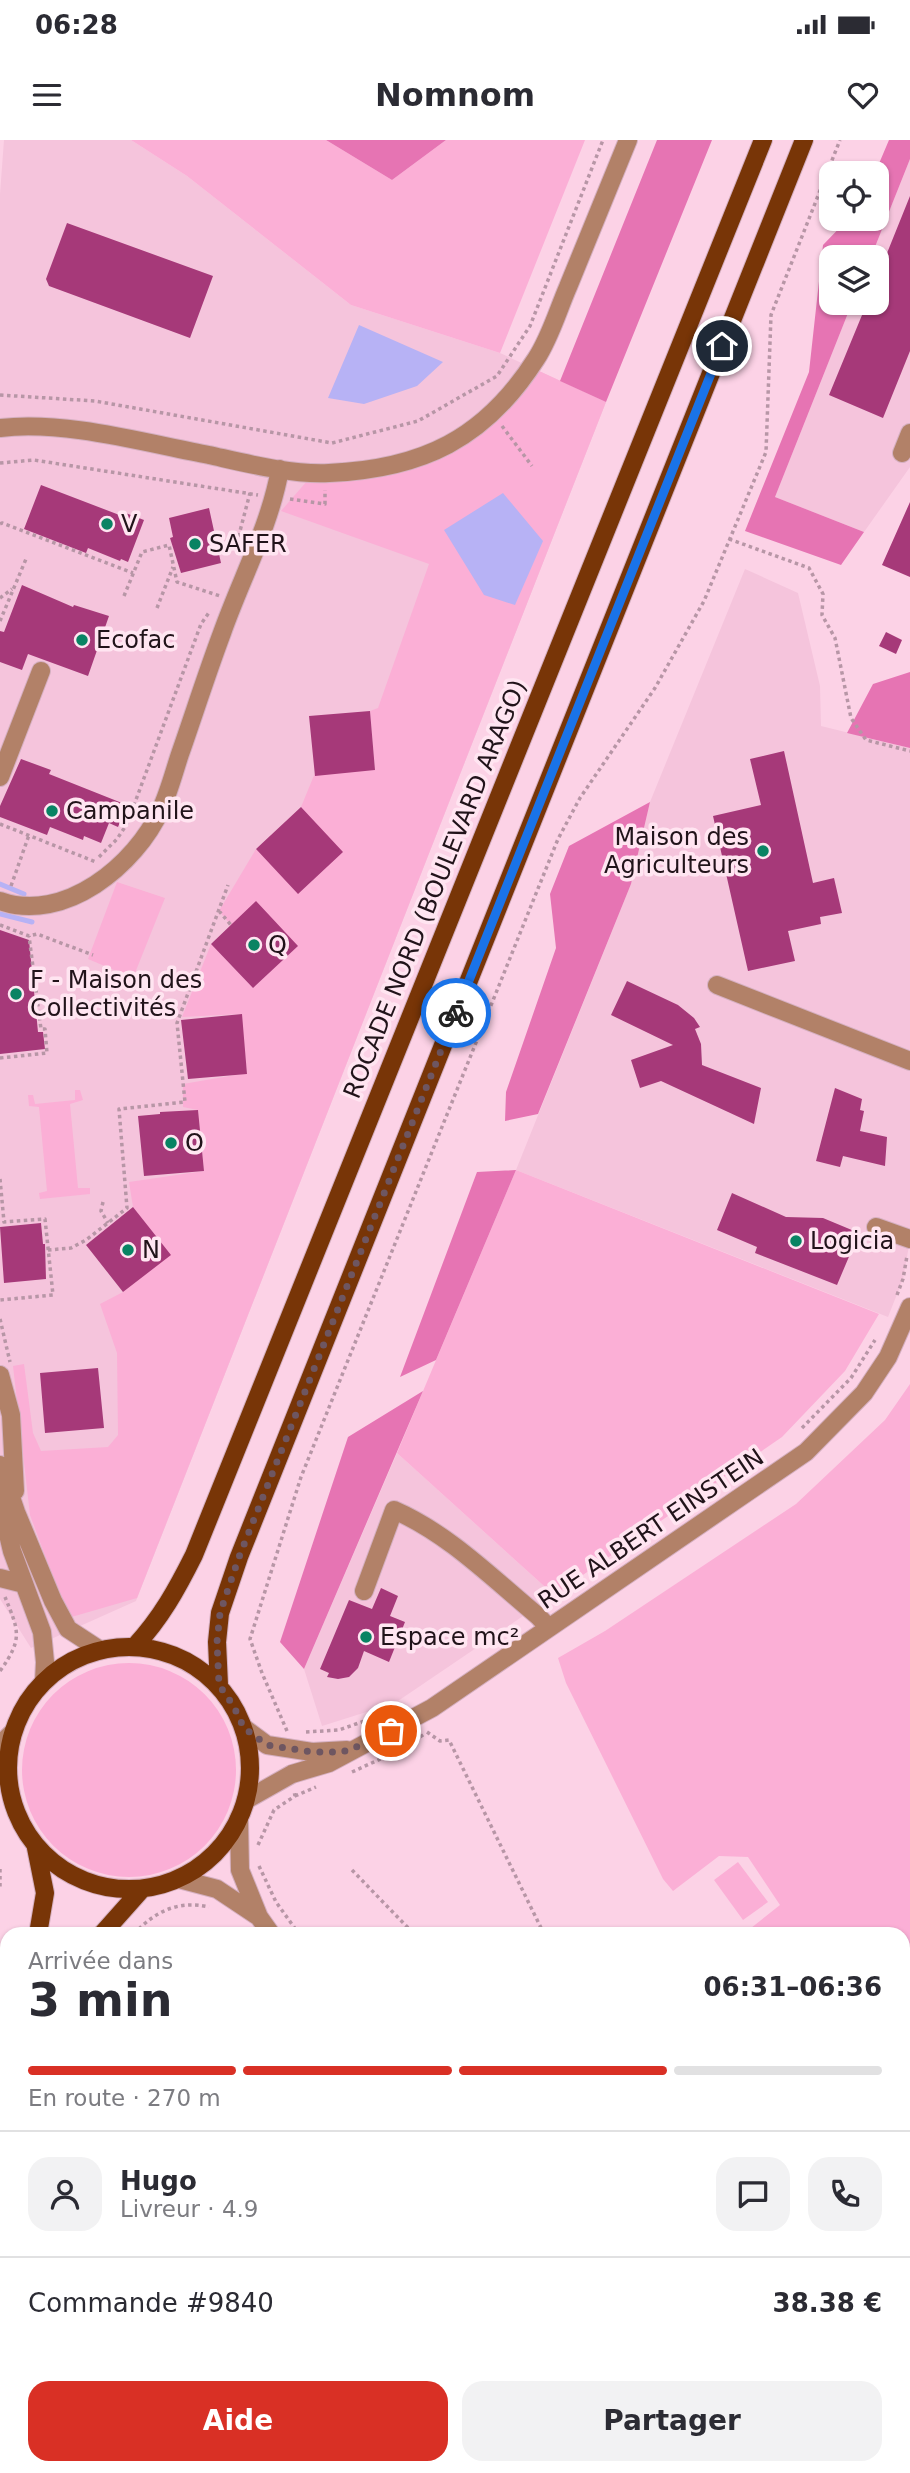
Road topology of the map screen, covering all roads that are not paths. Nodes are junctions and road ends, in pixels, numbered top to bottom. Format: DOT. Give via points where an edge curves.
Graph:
graph roads {
  1 [pos="628,140"];
  2 [pos="763,140"];
  3 [pos="804,140"];
  4 [pos="0,428"];
  5 [pos="910,433"];
  6 [pos="902,453"];
  7 [pos="280,469"];
  8 [pos="41,671"];
  9 [pos="0,777"];
  10 [pos="0,901"];
  11 [pos="716,985"];
  12 [pos="910,1061"];
  13 [pos="876,1227"];
  14 [pos="909,1246"];
  15 [pos="902,1306"];
  16 [pos="0,1375"];
  17 [pos="0,1465"];
  18 [pos="0,1502"];
  19 [pos="16,1512"];
  20 [pos="24,1584"];
  21 [pos="2,1587"];
  22 [pos="364,1591"];
  23 [pos="549,1628"];
  24 [pos="135,1646"];
  25 [pos="100,1650"];
  26 [pos="44,1682"];
  27 [pos="219,1685"];
  28 [pos="244,1728"];
  29 [pos="6,1739"];
  30 [pos="370,1742"];
  31 [pos="246,1800"];
  32 [pos="239,1819"];
  33 [pos="36,1848"];
  34 [pos="179,1879"];
  35 [pos="142,1889"];
  36 [pos="245,1899"];
  37 [pos="39,1927"];
  38 [pos="108,1927"];
  39 [pos="266,1927"];
  1 -- 7 [label="street" via="537,357 509,397 478,428 434,454 387,466 327,474"];
  2 -- 24 [label="main road, ROCADE NORD (BOULEVARD ARAGO)" via="194,1555 156,1624"];
  3 -- 27 [label="main road" via="239,1557 220,1613"];
  4 -- 7 [label="street" via="26,425 101,434"];
  5 -- 6 [label="street"];
  7 -- 10 [label="street" via="274,498 226,597 161,810 138,846 113,872 57,904 21,906"];
  8 -- 9 [label="street"];
  11 -- 12 [label="street"];
  13 -- 14 [label="street"];
  15 -- 23 [label="street, RUE ALBERT EINSTEIN" via="888,1357 864,1393 806,1452"];
  16 -- 19 [label="street" via="11,1415"];
  17 -- 19 [label="street"];
  18 -- 20 [label="street"];
  19 -- 25 [label="street" via="68,1629"];
  20 -- 21 [label="street"];
  20 -- 26 [label="street" via="42,1632"];
  22 -- 23 [label="street" via="394,1510 446,1539"];
  23 -- 30 [label="street, RUE ALBERT EINSTEIN" via="432,1708"];
  24 -- 25 [label="main road"];
  24 -- 27 [label="main road" via="176,1656"];
  25 -- 26 [label="main road" via="69,1662"];
  26 -- 29 [label="main road"];
  27 -- 28 [label="main road"];
  28 -- 30 [label="street, RUE ALBERT EINSTEIN" via="267,1745 312,1752 342,1752"];
  28 -- 31 [label="main road" via="251,1776"];
  29 -- 33 [label="main road" via="10,1793"];
  30 -- 31 [label="street, RUE ALBERT EINSTEIN" via="329,1763 292,1774"];
  31 -- 32 [label="main road"];
  32 -- 34 [label="main road" via="215,1855"];
  32 -- 36 [label="street"];
  33 -- 35 [label="main road" via="66,1873 103,1887"];
  33 -- 37 [label="main road" via="45,1893"];
  34 -- 35 [label="main road"];
  34 -- 36 [label="street"];
  35 -- 38 [label="main road"];
  36 -- 39 [label="street"];
}
